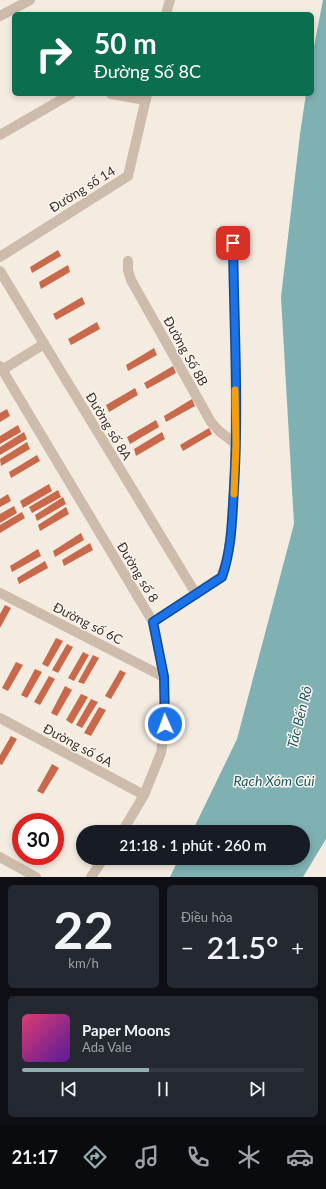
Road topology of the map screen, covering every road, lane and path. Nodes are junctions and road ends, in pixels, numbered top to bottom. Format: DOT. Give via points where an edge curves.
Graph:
graph roads {
  1 [pos="30,0"];
  2 [pos="170,0"];
  3 [pos="167,12"];
  4 [pos="0,16"];
  5 [pos="68,96"];
  6 [pos="134,96"];
  7 [pos="146,97"];
  8 [pos="0,135"];
  9 [pos="233,243"];
  10 [pos="0,257"];
  11 [pos="128,261"];
  12 [pos="0,270"];
  13 [pos="44,344"];
  14 [pos="1,368"];
  15 [pos="236,444"];
  16 [pos="0,593"];
  17 [pos="196,594"];
  18 [pos="153,622"];
  19 [pos="164,677"];
  20 [pos="0,718"];
  21 [pos="144,795"];
  22 [pos="126,825"];
  23 [pos="0,857"];
  24 [pos="99,865"];
  25 [pos="36,877"];
  26 [pos="91,877"];
  1 -- 4 [label="street"];
  2 -- 3 [label="street"];
  5 -- 8 [label="street"];
  6 -- 7 [label="street"];
  7 -- 10 [label="street, Đường số 14" via="128,176"];
  9 -- 15 [label="street"];
  11 -- 15 [label="street, Đường Số 8B" via="131,280 211,422"];
  12 -- 13 [label="street, Đường số 8A"];
  13 -- 14 [label="street"];
  13 -- 17 [label="street, Đường số 8A"];
  14 -- 18 [label="street, Đường số 8"];
  15 -- 17 [label="street" via="231,541 226,565 222,577"];
  16 -- 19 [label="street, Đường số 6C"];
  17 -- 18 [label="street"];
  18 -- 19 [label="street, Đường số 8"];
  19 -- 21 [label="street, Đường số 8" via="165,724 161,753"];
  20 -- 21 [label="street, Đường số 6A"];
  21 -- 22 [label="street, Đường số 8"];
  23 -- 25 [label="street"];
  24 -- 26 [label="street"];
}
